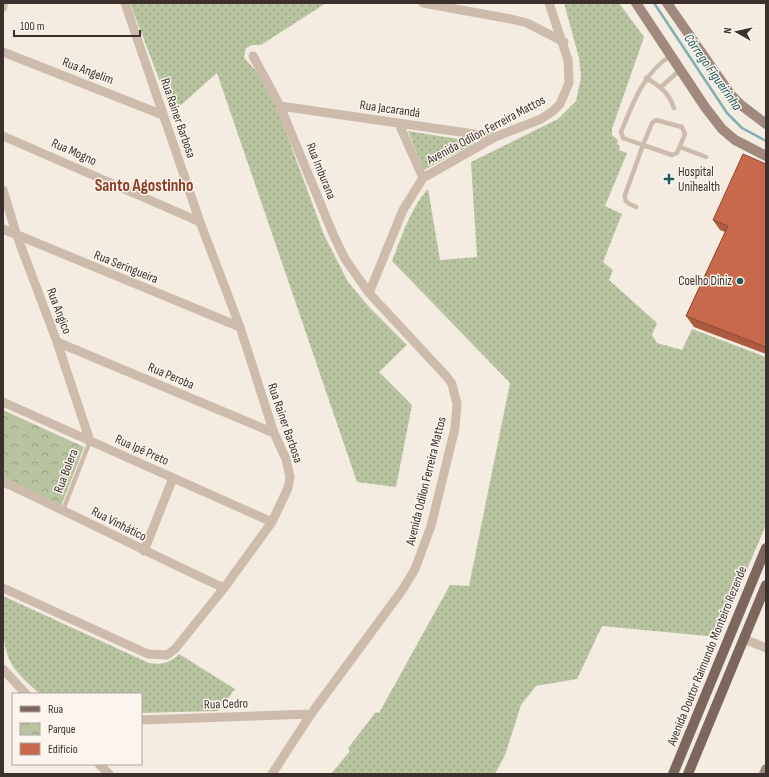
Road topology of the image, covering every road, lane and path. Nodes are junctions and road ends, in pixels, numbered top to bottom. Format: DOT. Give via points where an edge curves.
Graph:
graph roads {
  1 [pos="4,3"];
  2 [pos="125,3"];
  3 [pos="423,3"];
  4 [pos="550,3"];
  5 [pos="636,3"];
  6 [pos="667,3"];
  7 [pos="3,7"];
  8 [pos="564,42"];
  9 [pos="3,52"];
  10 [pos="253,56"];
  11 [pos="670,56"];
  12 [pos="680,70"];
  13 [pos="646,78"];
  14 [pos="662,87"];
  15 [pos="280,106"];
  16 [pos="674,108"];
  17 [pos="163,115"];
  18 [pos="399,124"];
  19 [pos="766,124"];
  20 [pos="3,136"];
  21 [pos="495,137"];
  22 [pos="643,145"];
  23 [pos="680,147"];
  24 [pos="766,156"];
  25 [pos="706,157"];
  26 [pos="423,178"];
  27 [pos="3,190"];
  28 [pos="636,207"];
  29 [pos="200,222"];
  30 [pos="3,229"];
  31 [pos="17,236"];
  32 [pos="369,293"];
  33 [pos="240,327"];
  34 [pos="57,342"];
  35 [pos="3,402"];
  36 [pos="274,433"];
  37 [pos="90,441"];
  38 [pos="173,478"];
  39 [pos="3,482"];
  40 [pos="63,510"];
  41 [pos="272,522"];
  42 [pos="766,548"];
  43 [pos="144,551"];
  44 [pos="766,585"];
  45 [pos="3,588"];
  46 [pos="224,588"];
  47 [pos="744,639"];
  48 [pos="766,648"];
  49 [pos="3,669"];
  50 [pos="25,693"];
  51 [pos="311,714"];
  52 [pos="142,720"];
  53 [pos="100,765"];
  54 [pos="766,769"];
  55 [pos="109,774"];
  56 [pos="272,774"];
  57 [pos="673,774"];
  58 [pos="688,774"];
  59 [pos="764,774"];
  1 -- 7 [label="street"];
  2 -- 17 [label="street, Rua Rainer Barbosa"];
  3 -- 8 [label="street" via="511,18 527,23"];
  4 -- 8 [label="street, Avenida Odilon Ferreira Mattos"];
  5 -- 11 [label="main road"];
  6 -- 19 [label="main road" via="731,95"];
  8 -- 21 [label="street, Avenida Odilon Ferreira Mattos" via="569,78 560,104 541,119"];
  9 -- 17 [label="street, Rua Angelim"];
  10 -- 15 [label="street, Rua Imburana"];
  11 -- 12 [label="main road"];
  11 -- 13 [label="lane" via="658,64"];
  12 -- 14 [label="lane"];
  12 -- 24 [label="main road" via="722,129 740,143"];
  13 -- 14 [label="lane"];
  13 -- 22 [label="lane" via="639,88 621,135"];
  14 -- 16 [label="lane"];
  15 -- 18 [label="street, Rua Jacarandá"];
  15 -- 32 [label="street, Rua Imburana" via="332,234 345,259"];
  17 -- 29 [label="street, Rua Rainer Barbosa"];
  18 -- 21 [label="street, Rua Jacarandá"];
  18 -- 26 [label="street"];
  20 -- 29 [label="street, Rua Mogno"];
  21 -- 26 [label="street, Avenida Odilon Ferreira Mattos"];
  22 -- 23 [label="lane" via="672,155 677,153"];
  22 -- 23 [label="lane" via="652,123 660,120 682,127 685,134"];
  22 -- 28 [label="lane" via="625,200"];
  23 -- 25 [label="lane"];
  26 -- 32 [label="street, Avenida Odilon Ferreira Mattos" via="403,210"];
  27 -- 31 [label="street, Rua Angico"];
  29 -- 33 [label="street, Rua Rainer Barbosa"];
  30 -- 31 [label="street, Rua Seringueira"];
  31 -- 33 [label="street, Rua Seringueira"];
  31 -- 34 [label="street, Rua Angico"];
  32 -- 51 [label="street, Avenida Odilon Ferreira Mattos" via="452,384 457,404 454,428 431,526 415,569"];
  33 -- 36 [label="street, Rua Rainer Barbosa"];
  34 -- 36 [label="street, Rua Peroba"];
  34 -- 37 [label="street, Rua Angico"];
  35 -- 37 [label="street, Rua Ipê Preto"];
  36 -- 41 [label="street, Rua Rainer Barbosa" via="286,459 290,477 288,488"];
  37 -- 38 [label="street, Rua Ipê Preto"];
  37 -- 40 [label="lane, Rua Bolera"];
  38 -- 41 [label="street, Rua Ipê Preto"];
  38 -- 43 [label="street"];
  39 -- 40 [label="street, Rua Vinhático"];
  40 -- 43 [label="street, Rua Vinhático"];
  41 -- 46 [label="street, Rua Rainer Barbosa"];
  42 -- 57 [label="main road, Avenida Doutor Raimundo Monteiro Rezende"];
  43 -- 46 [label="street, Rua Vinhático"];
  44 -- 47 [label="main road, Avenida Doutor Raimundo Monteiro Rezende"];
  45 -- 46 [label="street, Rua Rainer Barbosa" via="148,654 162,656 175,649"];
  47 -- 48 [label="street"];
  47 -- 58 [label="main road, Avenida Doutor Raimundo Monteiro Rezende"];
  49 -- 50 [label="street"];
  51 -- 52 [label="street, Rua Cedro"];
  51 -- 56 [label="street, Avenida Odilon Ferreira Mattos"];
  53 -- 55 [label="street"];
  54 -- 59 [label="main road"];
}
